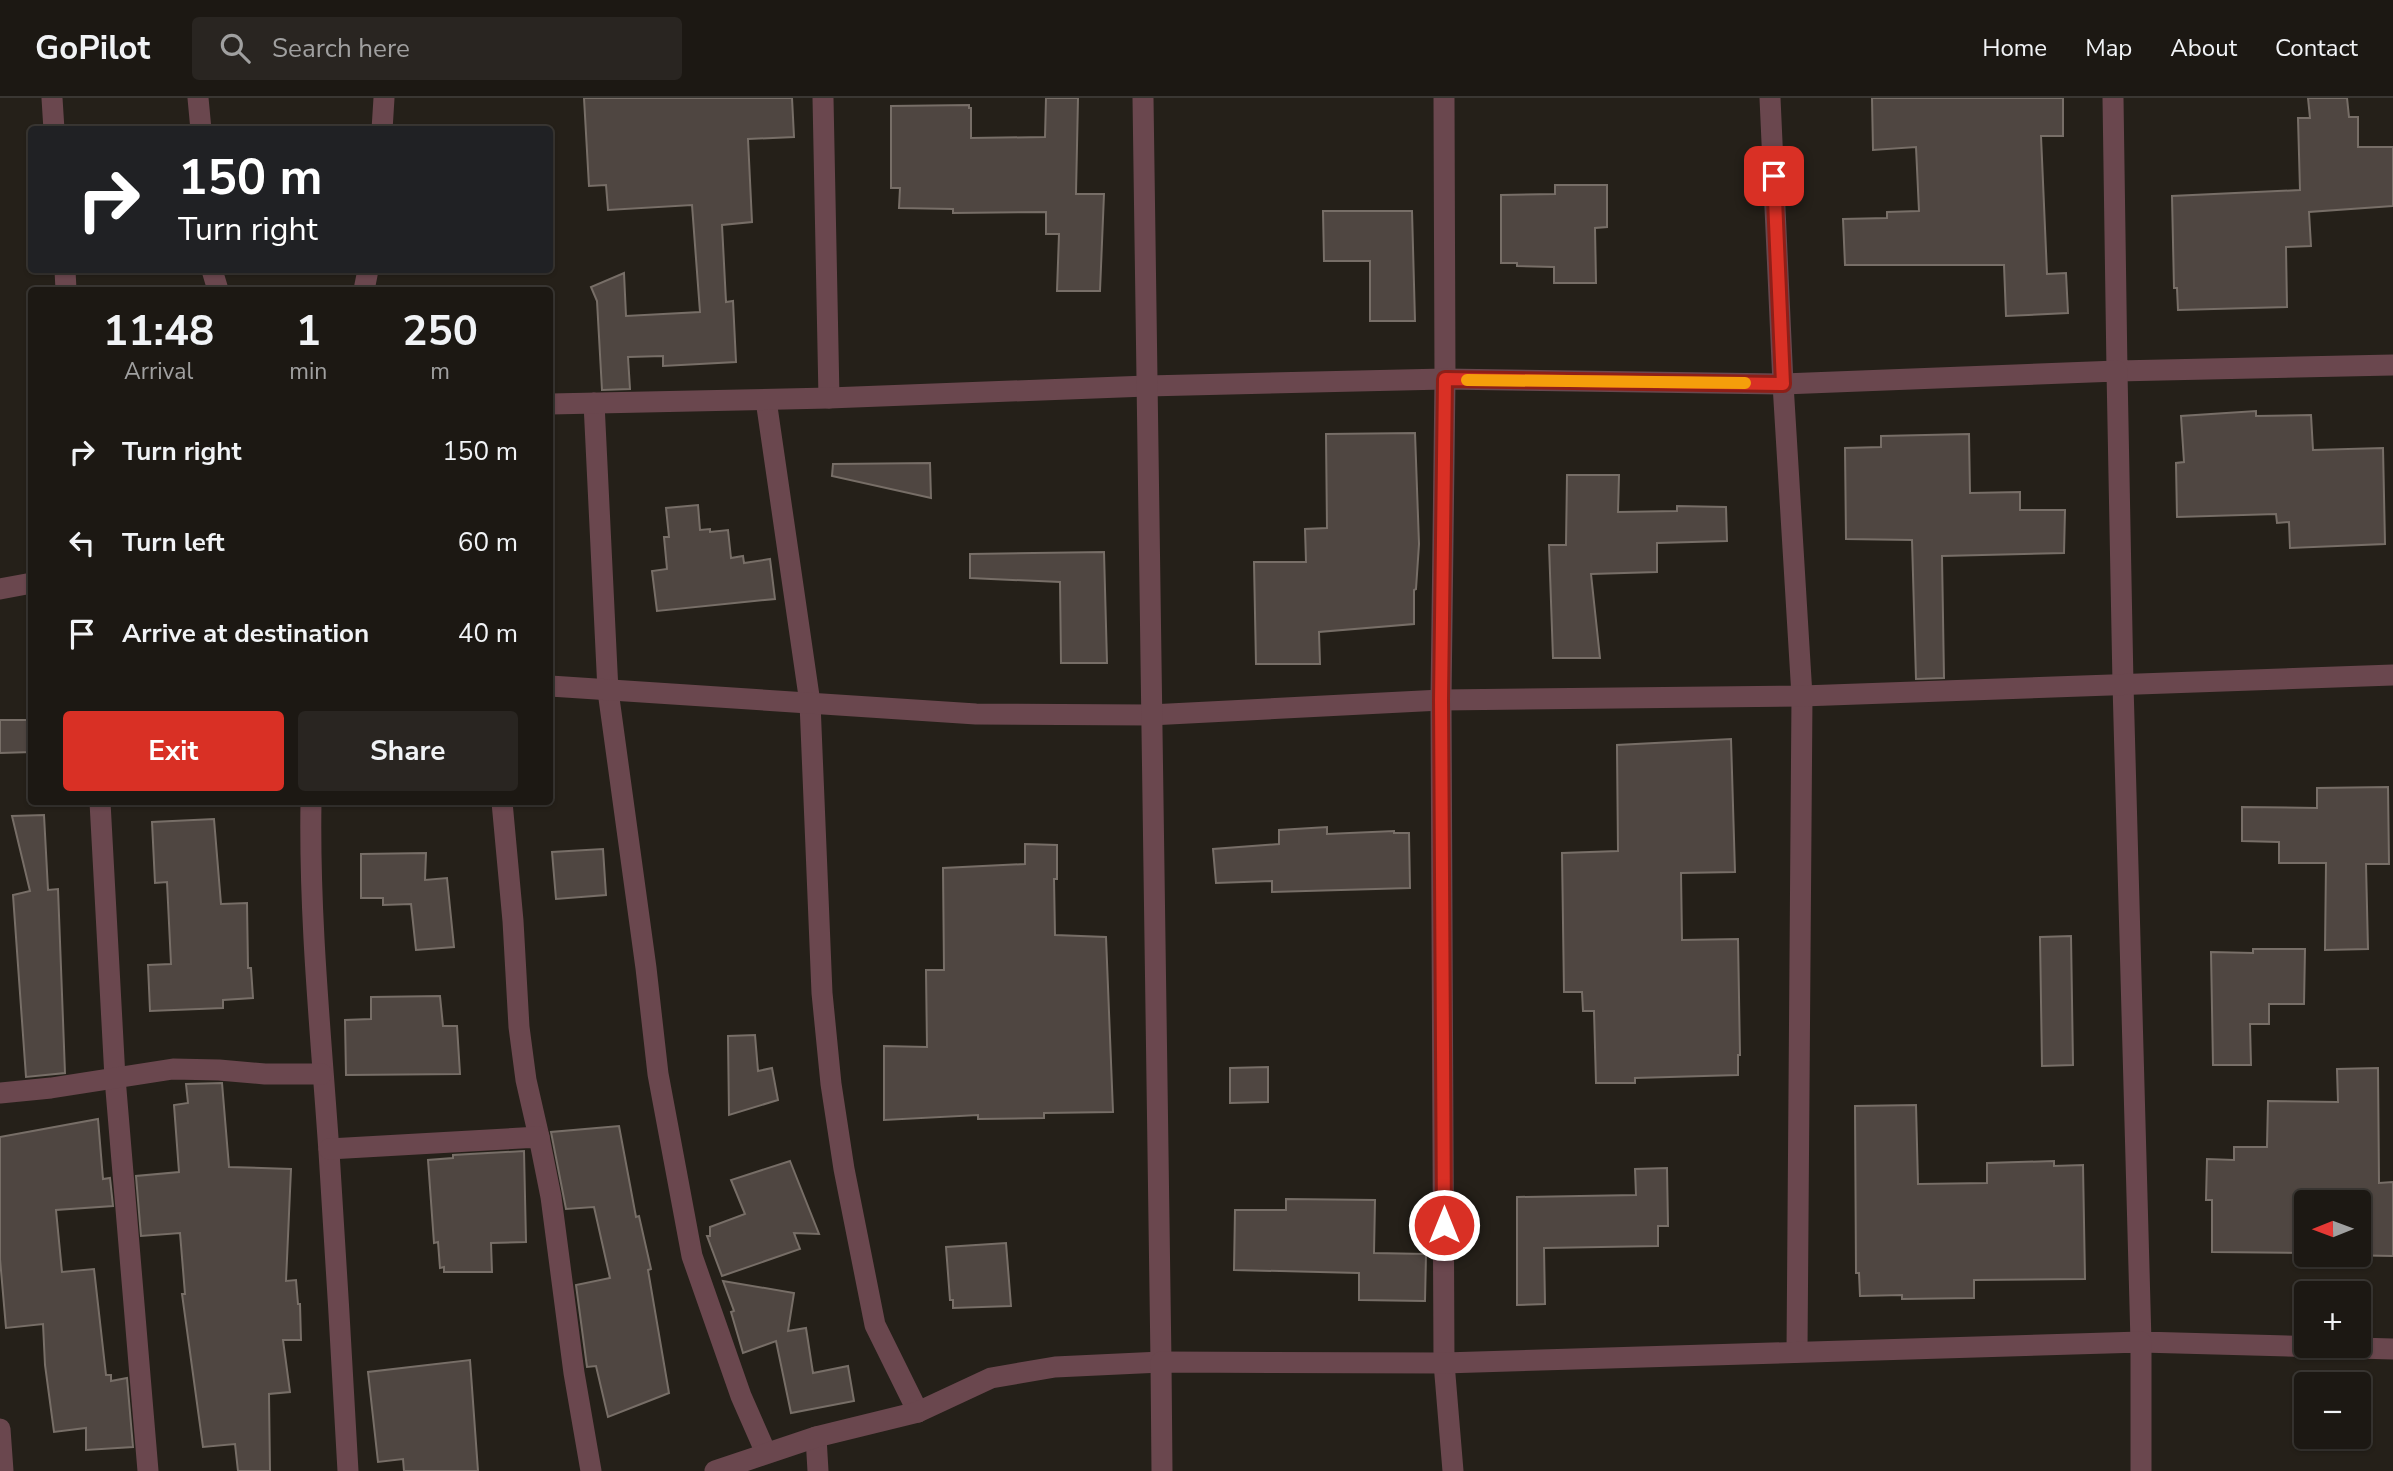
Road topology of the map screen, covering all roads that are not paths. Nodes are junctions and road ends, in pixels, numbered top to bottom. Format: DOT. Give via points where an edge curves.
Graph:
graph roads {
  1 [pos="51,98"];
  2 [pos="198,98"];
  3 [pos="384,98"];
  4 [pos="823,98"];
  5 [pos="1143,98"];
  6 [pos="1444,98"];
  7 [pos="1770,98"];
  8 [pos="2113,98"];
  9 [pos="54,126"];
  10 [pos="201,126"];
  11 [pos="382,126"];
  12 [pos="2393,365"];
  13 [pos="2117,370"];
  14 [pos="1445,379"];
  15 [pos="1783,384"];
  16 [pos="1147,386"];
  17 [pos="829,398"];
  18 [pos="766,400"];
  19 [pos="594,403"];
  20 [pos="553,404"];
  21 [pos="28,584"];
  22 [pos="0,589"];
  23 [pos="2393,675"];
  24 [pos="2123,684"];
  25 [pos="553,686"];
  26 [pos="608,691"];
  27 [pos="1802,696"];
  28 [pos="1441,700"];
  29 [pos="810,702"];
  30 [pos="1150,715"];
  31 [pos="100,805"];
  32 [pos="311,805"];
  33 [pos="502,805"];
  34 [pos="322,1074"];
  35 [pos="115,1078"];
  36 [pos="0,1093"];
  37 [pos="539,1137"];
  38 [pos="329,1149"];
  39 [pos="2141,1342"];
  40 [pos="2393,1349"];
  41 [pos="1797,1352"];
  42 [pos="1161,1362"];
  43 [pos="1444,1363"];
  44 [pos="918,1412"];
  45 [pos="0,1429"];
  46 [pos="816,1437"];
  47 [pos="766,1453"];
  48 [pos="3,1471"];
  49 [pos="148,1471"];
  50 [pos="348,1471"];
  51 [pos="591,1471"];
  52 [pos="715,1471"];
  53 [pos="818,1471"];
  54 [pos="1163,1471"];
  55 [pos="1452,1471"];
  56 [pos="2141,1471"];
  1 -- 9 [label="street"];
  2 -- 10 [label="street"];
  3 -- 11 [label="street"];
  4 -- 17 [label="street"];
  5 -- 16 [label="street"];
  6 -- 14 [label="street"];
  7 -- 15 [label="street"];
  8 -- 13 [label="street"];
  12 -- 13 [label="street"];
  13 -- 15 [label="street"];
  13 -- 24 [label="street"];
  14 -- 15 [label="street"];
  14 -- 16 [label="street"];
  14 -- 28 [label="street"];
  15 -- 27 [label="street"];
  16 -- 17 [label="street"];
  16 -- 30 [label="street"];
  17 -- 18 [label="street"];
  18 -- 19 [label="street"];
  18 -- 29 [label="street"];
  19 -- 20 [label="street"];
  19 -- 26 [label="street"];
  21 -- 22 [label="street"];
  23 -- 24 [label="street"];
  24 -- 27 [label="street"];
  24 -- 39 [label="street"];
  25 -- 26 [label="street"];
  26 -- 29 [label="street"];
  26 -- 47 [label="street" via="658,1074 687,1233 711,1316"];
  27 -- 28 [label="street"];
  27 -- 41 [label="street"];
  28 -- 30 [label="street"];
  28 -- 43 [label="street"];
  29 -- 30 [label="street" via="976,714"];
  29 -- 44 [label="street" via="822,993 831,1084 875,1325"];
  30 -- 42 [label="street"];
  31 -- 35 [label="street"];
  32 -- 34 [label="street" via="313,951"];
  33 -- 37 [label="street" via="519,1027"];
  34 -- 35 [label="street" via="173,1069"];
  34 -- 38 [label="street"];
  35 -- 36 [label="street"];
  35 -- 49 [label="street"];
  37 -- 38 [label="street"];
  37 -- 51 [label="street"];
  38 -- 50 [label="street"];
  39 -- 40 [label="street"];
  39 -- 41 [label="street"];
  39 -- 56 [label="street"];
  41 -- 43 [label="street"];
  42 -- 43 [label="street"];
  42 -- 44 [label="street" via="1055,1367 991,1377"];
  42 -- 54 [label="street"];
  43 -- 55 [label="street"];
  44 -- 46 [label="street"];
  45 -- 48 [label="street"];
  46 -- 47 [label="street"];
  46 -- 53 [label="street"];
  47 -- 52 [label="street"];
}
